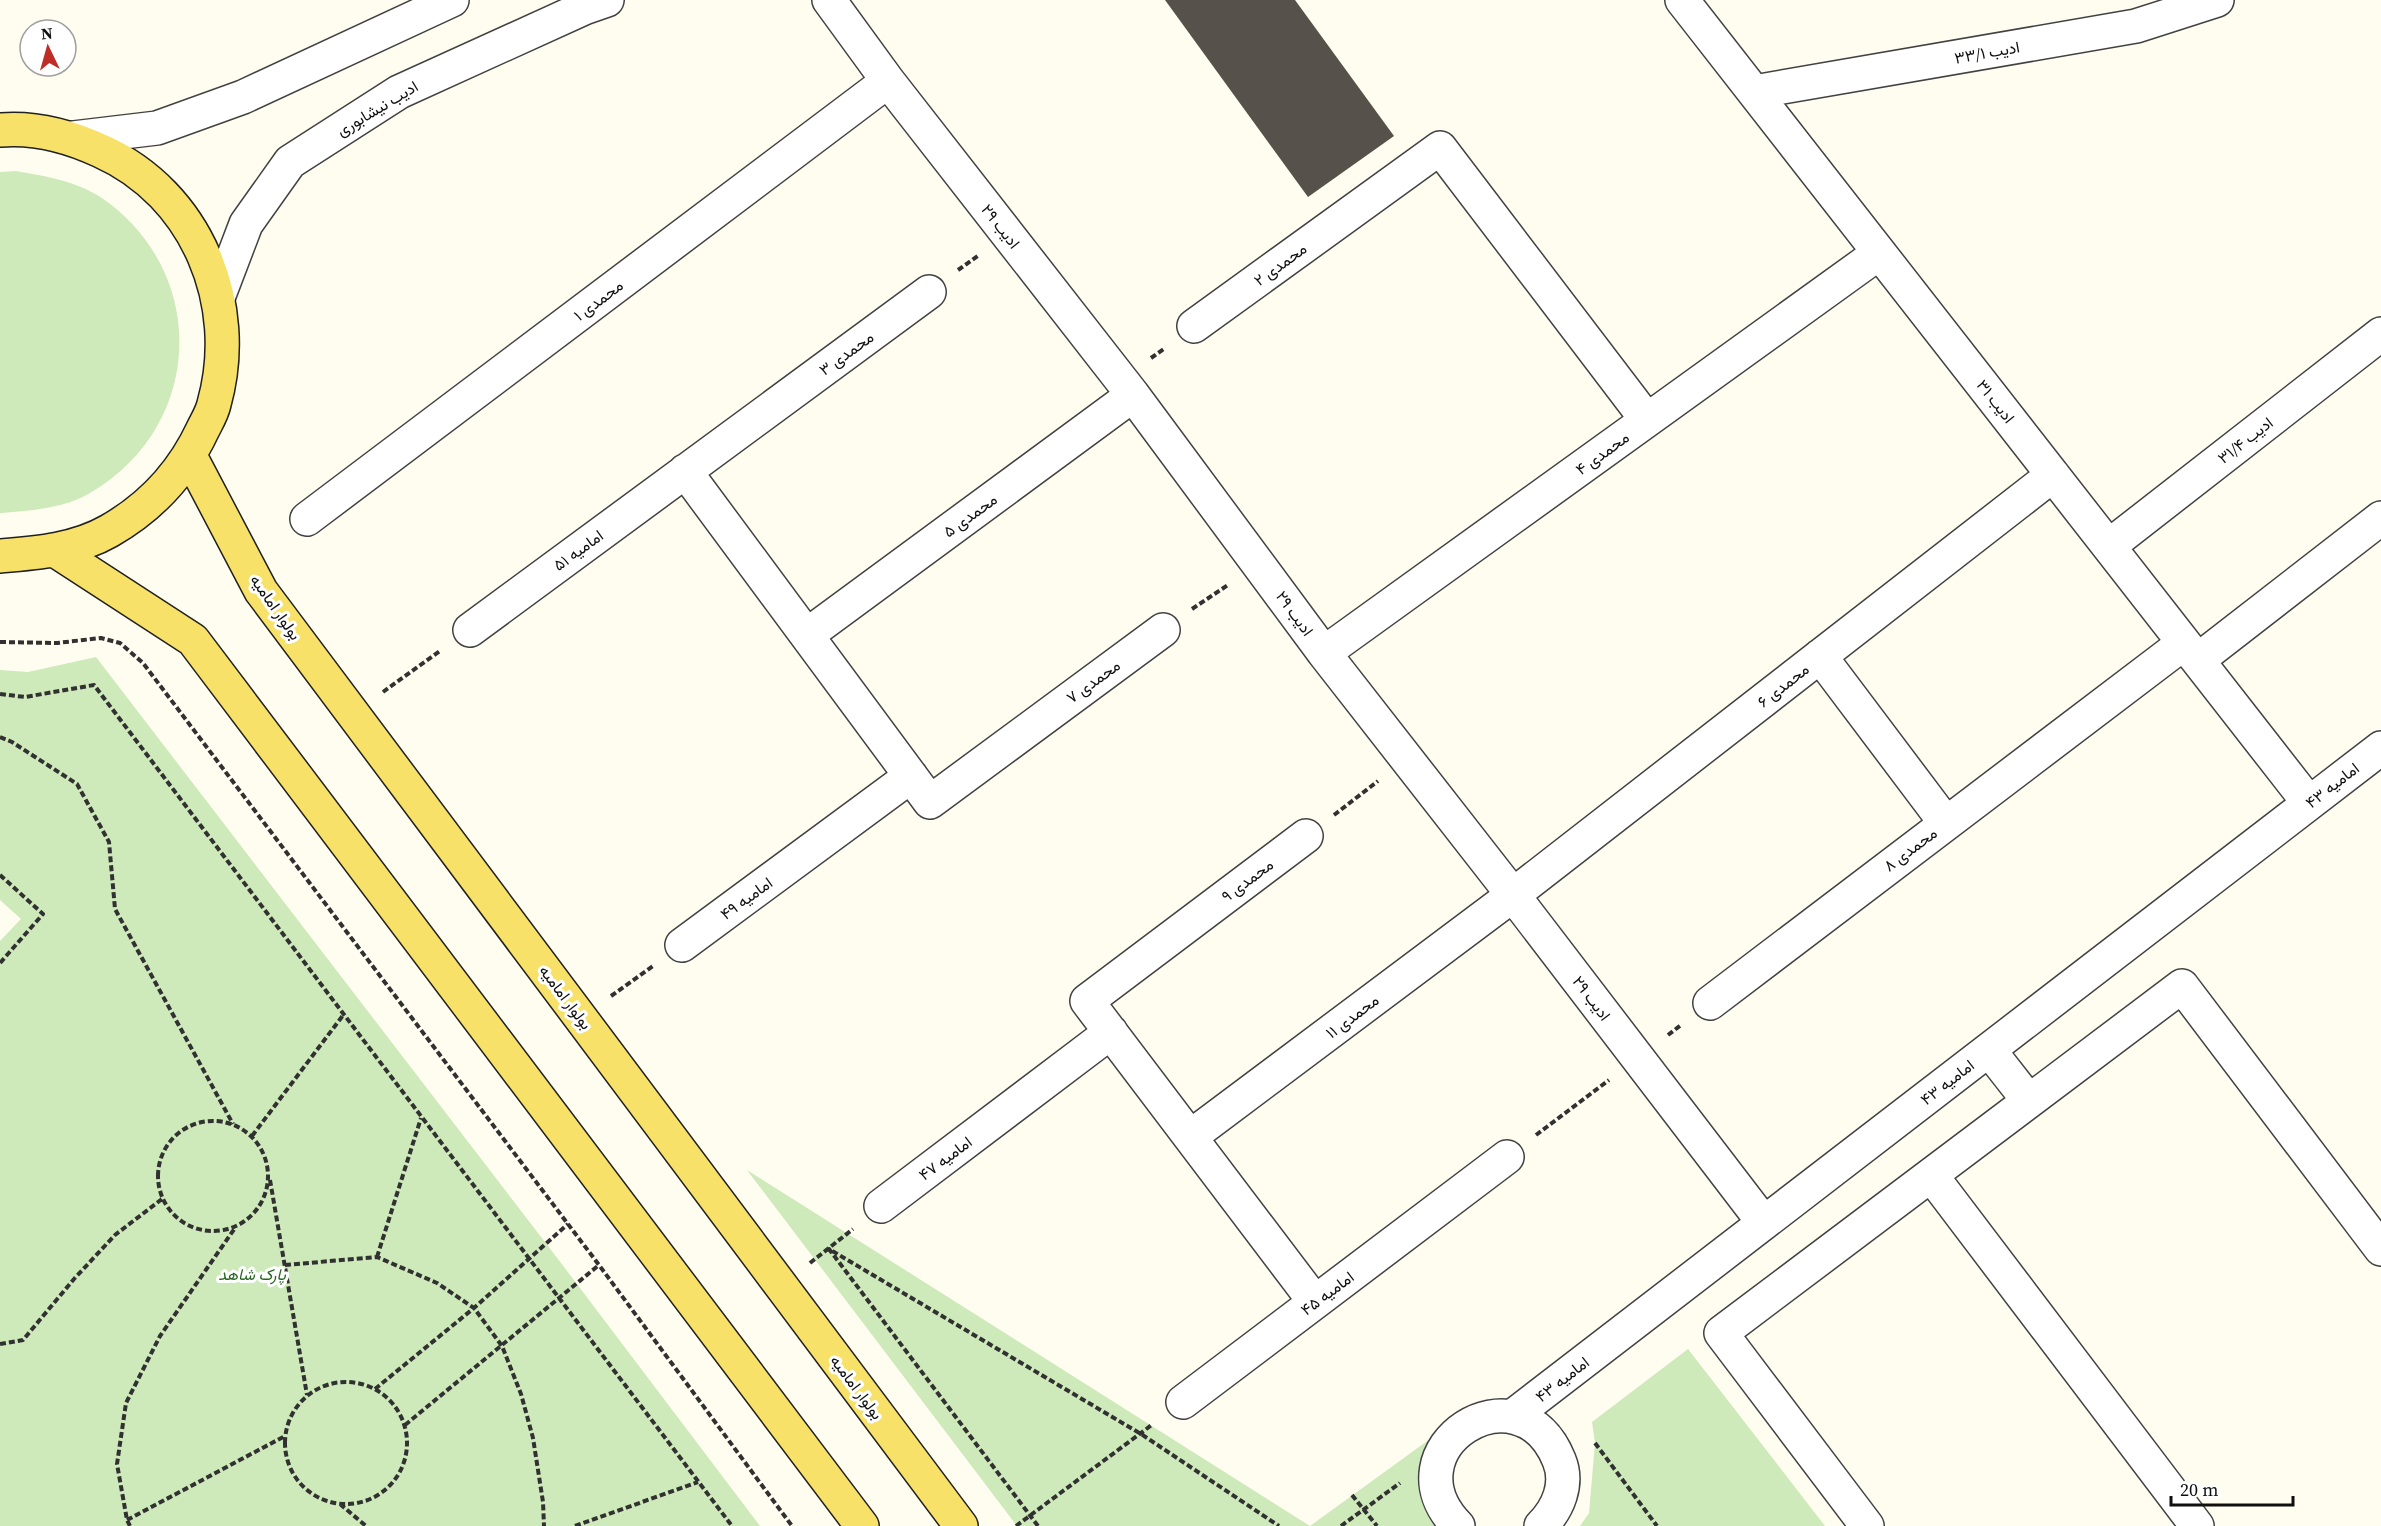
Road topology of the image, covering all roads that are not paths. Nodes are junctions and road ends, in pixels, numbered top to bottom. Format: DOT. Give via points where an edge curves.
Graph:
graph roads {
  1 [pos="452,0"];
  2 [pos="607,0"];
  3 [pos="829,0"];
  4 [pos="1682,0"];
  5 [pos="2217,0"];
  6 [pos="888,81"];
  7 [pos="1754,92"];
  8 [pos="6,126"];
  9 [pos="73,138"];
  10 [pos="1879,253"];
  11 [pos="929,292"];
  12 [pos="219,295"];
  13 [pos="1194,326"];
  14 [pos="2377,345"];
  15 [pos="1127,388"];
  16 [pos="1647,420"];
  17 [pos="190,456"];
  18 [pos="685,471"];
  19 [pos="2054,475"];
  20 [pos="2381,518"];
  21 [pos="307,519"];
  22 [pos="2109,546"];
  23 [pos="56,551"];
  24 [pos="0,556"];
  25 [pos="470,630"];
  26 [pos="1163,630"];
  27 [pos="807,635"];
  28 [pos="2191,651"];
  29 [pos="1324,652"];
  30 [pos="1820,656"];
  31 [pos="2381,748"];
  32 [pos="920,789"];
  33 [pos="2309,803"];
  34 [pos="1945,822"];
  35 [pos="1306,836"];
  36 [pos="1513,895"];
  37 [pos="682,945"];
  38 [pos="1710,1003"];
  39 [pos="1111,1032"];
  40 [pos="1989,1050"];
  41 [pos="2029,1101"];
  42 [pos="1190,1137"];
  43 [pos="1507,1157"];
  44 [pos="1931,1175"];
  45 [pos="881,1206"];
  46 [pos="1764,1223"];
  47 [pos="2381,1249"];
  48 [pos="1315,1302"];
  49 [pos="1183,1402"];
  50 [pos="1513,1416"];
  51 [pos="862,1526"];
  52 [pos="961,1526"];
  53 [pos="1458,1526"];
  54 [pos="1541,1526"];
  55 [pos="1867,1526"];
  56 [pos="2197,1526"];
  1 -- 9 [label="street" via="243,97 157,128"];
  2 -- 12 [label="street, ادیب نیشابوری" via="399,92 290,162 246,224"];
  3 -- 6 [label="street, ادیب ۲۹"];
  4 -- 7 [label="street, ادیب ۳۱"];
  5 -- 7 [label="street, ادیب ۳۳/۱" via="2136,26"];
  6 -- 15 [label="street, ادیب ۲۹"];
  6 -- 21 [label="street, محمدی ۱"];
  7 -- 10 [label="street, ادیب ۳۱"];
  8 -- 9 [label="main road"];
  9 -- 12 [label="main road" via="124,161 167,197 199,243"];
  10 -- 16 [label="street, محمدی ۴"];
  10 -- 19 [label="street, ادیب ۳۱"];
  11 -- 18 [label="street, محمدی ۳"];
  12 -- 17 [label="main road" via="224,350 214,406"];
  13 -- 16 [label="street, محمدی ۲" via="1440,148"];
  14 -- 22 [label="street, ادیب ۳۱/۴"];
  15 -- 27 [label="street, محمدی ۵"];
  15 -- 29 [label="street, ادیب ۲۹"];
  16 -- 29 [label="street, محمدی ۴"];
  17 -- 23 [label="main road" via="154,499 109,531"];
  17 -- 52 [label="main road, بولوار امامیه" via="261,591"];
  18 -- 25 [label="street, امامیه ۵۱"];
  18 -- 27 [label="street"];
  19 -- 22 [label="street, ادیب ۳۱"];
  19 -- 30 [label="street, محمدی ۶"];
  20 -- 28 [label="street, محمدی ۸"];
  22 -- 28 [label="street, ادیب ۳۱"];
  23 -- 24 [label="main road"];
  23 -- 51 [label="main road" via="193,640"];
  26 -- 32 [label="street, محمدی ۷"];
  27 -- 32 [label="street"];
  28 -- 33 [label="street, ادیب ۳۱"];
  28 -- 34 [label="street, محمدی ۸"];
  29 -- 36 [label="street, ادیب ۲۹"];
  30 -- 34 [label="street"];
  30 -- 36 [label="street, محمدی ۶"];
  31 -- 33 [label="street, امامیه ۴۳"];
  32 -- 37 [label="street, امامیه ۴۹"];
  33 -- 40 [label="street, امامیه ۴۳"];
  34 -- 38 [label="street, محمدی ۸"];
  35 -- 39 [label="street, محمدی ۹" via="1087,1000"];
  36 -- 42 [label="street, محمدی ۱۱"];
  36 -- 46 [label="street, ادیب ۲۹"];
  39 -- 42 [label="street"];
  39 -- 45 [label="street, امامیه ۴۷"];
  40 -- 41 [label="street"];
  40 -- 46 [label="street, امامیه ۴۳"];
  41 -- 44 [label="street"];
  41 -- 47 [label="street" via="2182,986"];
  42 -- 48 [label="street"];
  43 -- 48 [label="street, امامیه ۴۵"];
  44 -- 55 [label="street" via="1721,1333"];
  44 -- 56 [label="street"];
  46 -- 50 [label="street, امامیه ۴۳"];
  48 -- 49 [label="street, امامیه ۴۵"];
  50 -- 53 [label="street" via="1488,1416 1465,1425 1446,1443 1437,1466 1437,1491 1446,1513"];
  50 -- 54 [label="street" via="1535,1426 1553,1444 1562,1467 1562,1492 1552,1515"];
}
